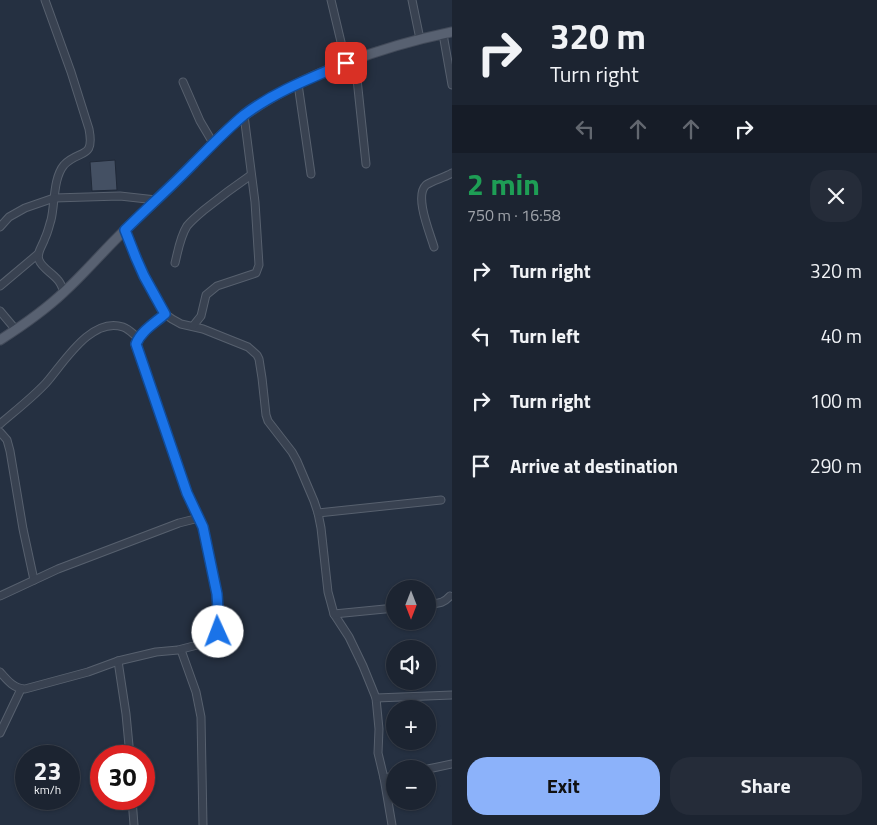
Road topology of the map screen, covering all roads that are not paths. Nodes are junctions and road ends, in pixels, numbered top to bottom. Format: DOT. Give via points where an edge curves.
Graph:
graph roads {
  1 [pos="44,0"];
  2 [pos="331,0"];
  3 [pos="412,0"];
  4 [pos="447,33"];
  5 [pos="420,39"];
  6 [pos="350,62"];
  7 [pos="183,82"];
  8 [pos="298,84"];
  9 [pos="452,85"];
  10 [pos="244,115"];
  11 [pos="213,143"];
  12 [pos="366,164"];
  13 [pos="452,173"];
  14 [pos="311,174"];
  15 [pos="251,175"];
  16 [pos="54,198"];
  17 [pos="156,200"];
  18 [pos="0,227"];
  19 [pos="125,230"];
  20 [pos="434,247"];
  21 [pos="38,254"];
  22 [pos="175,263"];
  23 [pos="0,286"];
  24 [pos="64,292"];
  25 [pos="0,311"];
  26 [pos="165,314"];
  27 [pos="193,326"];
  28 [pos="16,330"];
  29 [pos="138,338"];
  30 [pos="0,340"];
  31 [pos="0,424"];
  32 [pos="0,432"];
  33 [pos="441,500"];
  34 [pos="318,513"];
  35 [pos="199,518"];
  36 [pos="34,580"];
  37 [pos="0,596"];
  38 [pos="450,596"];
  39 [pos="436,603"];
  40 [pos="386,609"];
  41 [pos="334,614"];
  42 [pos="181,650"];
  43 [pos="118,661"];
  44 [pos="0,672"];
  45 [pos="21,689"];
  46 [pos="452,695"];
  47 [pos="376,698"];
  48 [pos="0,733"];
  49 [pos="129,745"];
  50 [pos="452,764"];
  51 [pos="436,767"];
  52 [pos="384,778"];
  53 [pos="133,810"];
  54 [pos="134,825"];
  55 [pos="203,825"];
  56 [pos="392,825"];
  1 -- 16 [label="street" via="91,138 84,154 62,168"];
  2 -- 6 [label="street"];
  3 -- 5 [label="street"];
  4 -- 5 [label="main road"];
  4 -- 9 [label="street"];
  5 -- 6 [label="main road"];
  6 -- 8 [label="main road"];
  6 -- 12 [label="street"];
  7 -- 11 [label="street"];
  8 -- 10 [label="main road"];
  8 -- 14 [label="street"];
  10 -- 11 [label="main road"];
  10 -- 15 [label="street"];
  11 -- 17 [label="main road"];
  13 -- 20 [label="street" via="426,185 422,193 421,202"];
  15 -- 22 [label="street" via="187,227"];
  15 -- 27 [label="street" via="259,265 256,272 217,286 206,295 201,316"];
  16 -- 17 [label="street" via="120,196"];
  16 -- 18 [label="street" via="19,211"];
  16 -- 21 [label="street" via="53,212"];
  17 -- 19 [label="main road"];
  19 -- 24 [label="main road"];
  19 -- 26 [label="street" via="144,276"];
  21 -- 23 [label="street"];
  21 -- 24 [label="street" via="38,259 61,284"];
  24 -- 28 [label="main road"];
  25 -- 28 [label="street"];
  26 -- 27 [label="street" via="181,324"];
  26 -- 29 [label="street"];
  27 -- 34 [label="street" via="248,347 257,355 268,421 297,461"];
  28 -- 30 [label="main road"];
  29 -- 31 [label="street" via="121,326 100,329 85,338 44,385"];
  29 -- 35 [label="street" via="137,349 153,397"];
  32 -- 36 [label="street" via="10,451"];
  33 -- 34 [label="street"];
  34 -- 41 [label="street"];
  35 -- 36 [label="street" via="162,529"];
  35 -- 42 [label="street" via="217,594 219,629 211,641"];
  36 -- 37 [label="street"];
  38 -- 39 [label="street"];
  40 -- 41 [label="street"];
  41 -- 47 [label="street" via="349,637"];
  42 -- 43 [label="street"];
  42 -- 55 [label="street" via="196,692 200,717"];
  43 -- 45 [label="street"];
  43 -- 49 [label="street"];
  44 -- 45 [label="street"];
  45 -- 48 [label="street"];
  46 -- 47 [label="street"];
  47 -- 52 [label="street" via="378,753"];
  50 -- 51 [label="street"];
  52 -- 56 [label="street"];
  53 -- 54 [label="street"];
}
